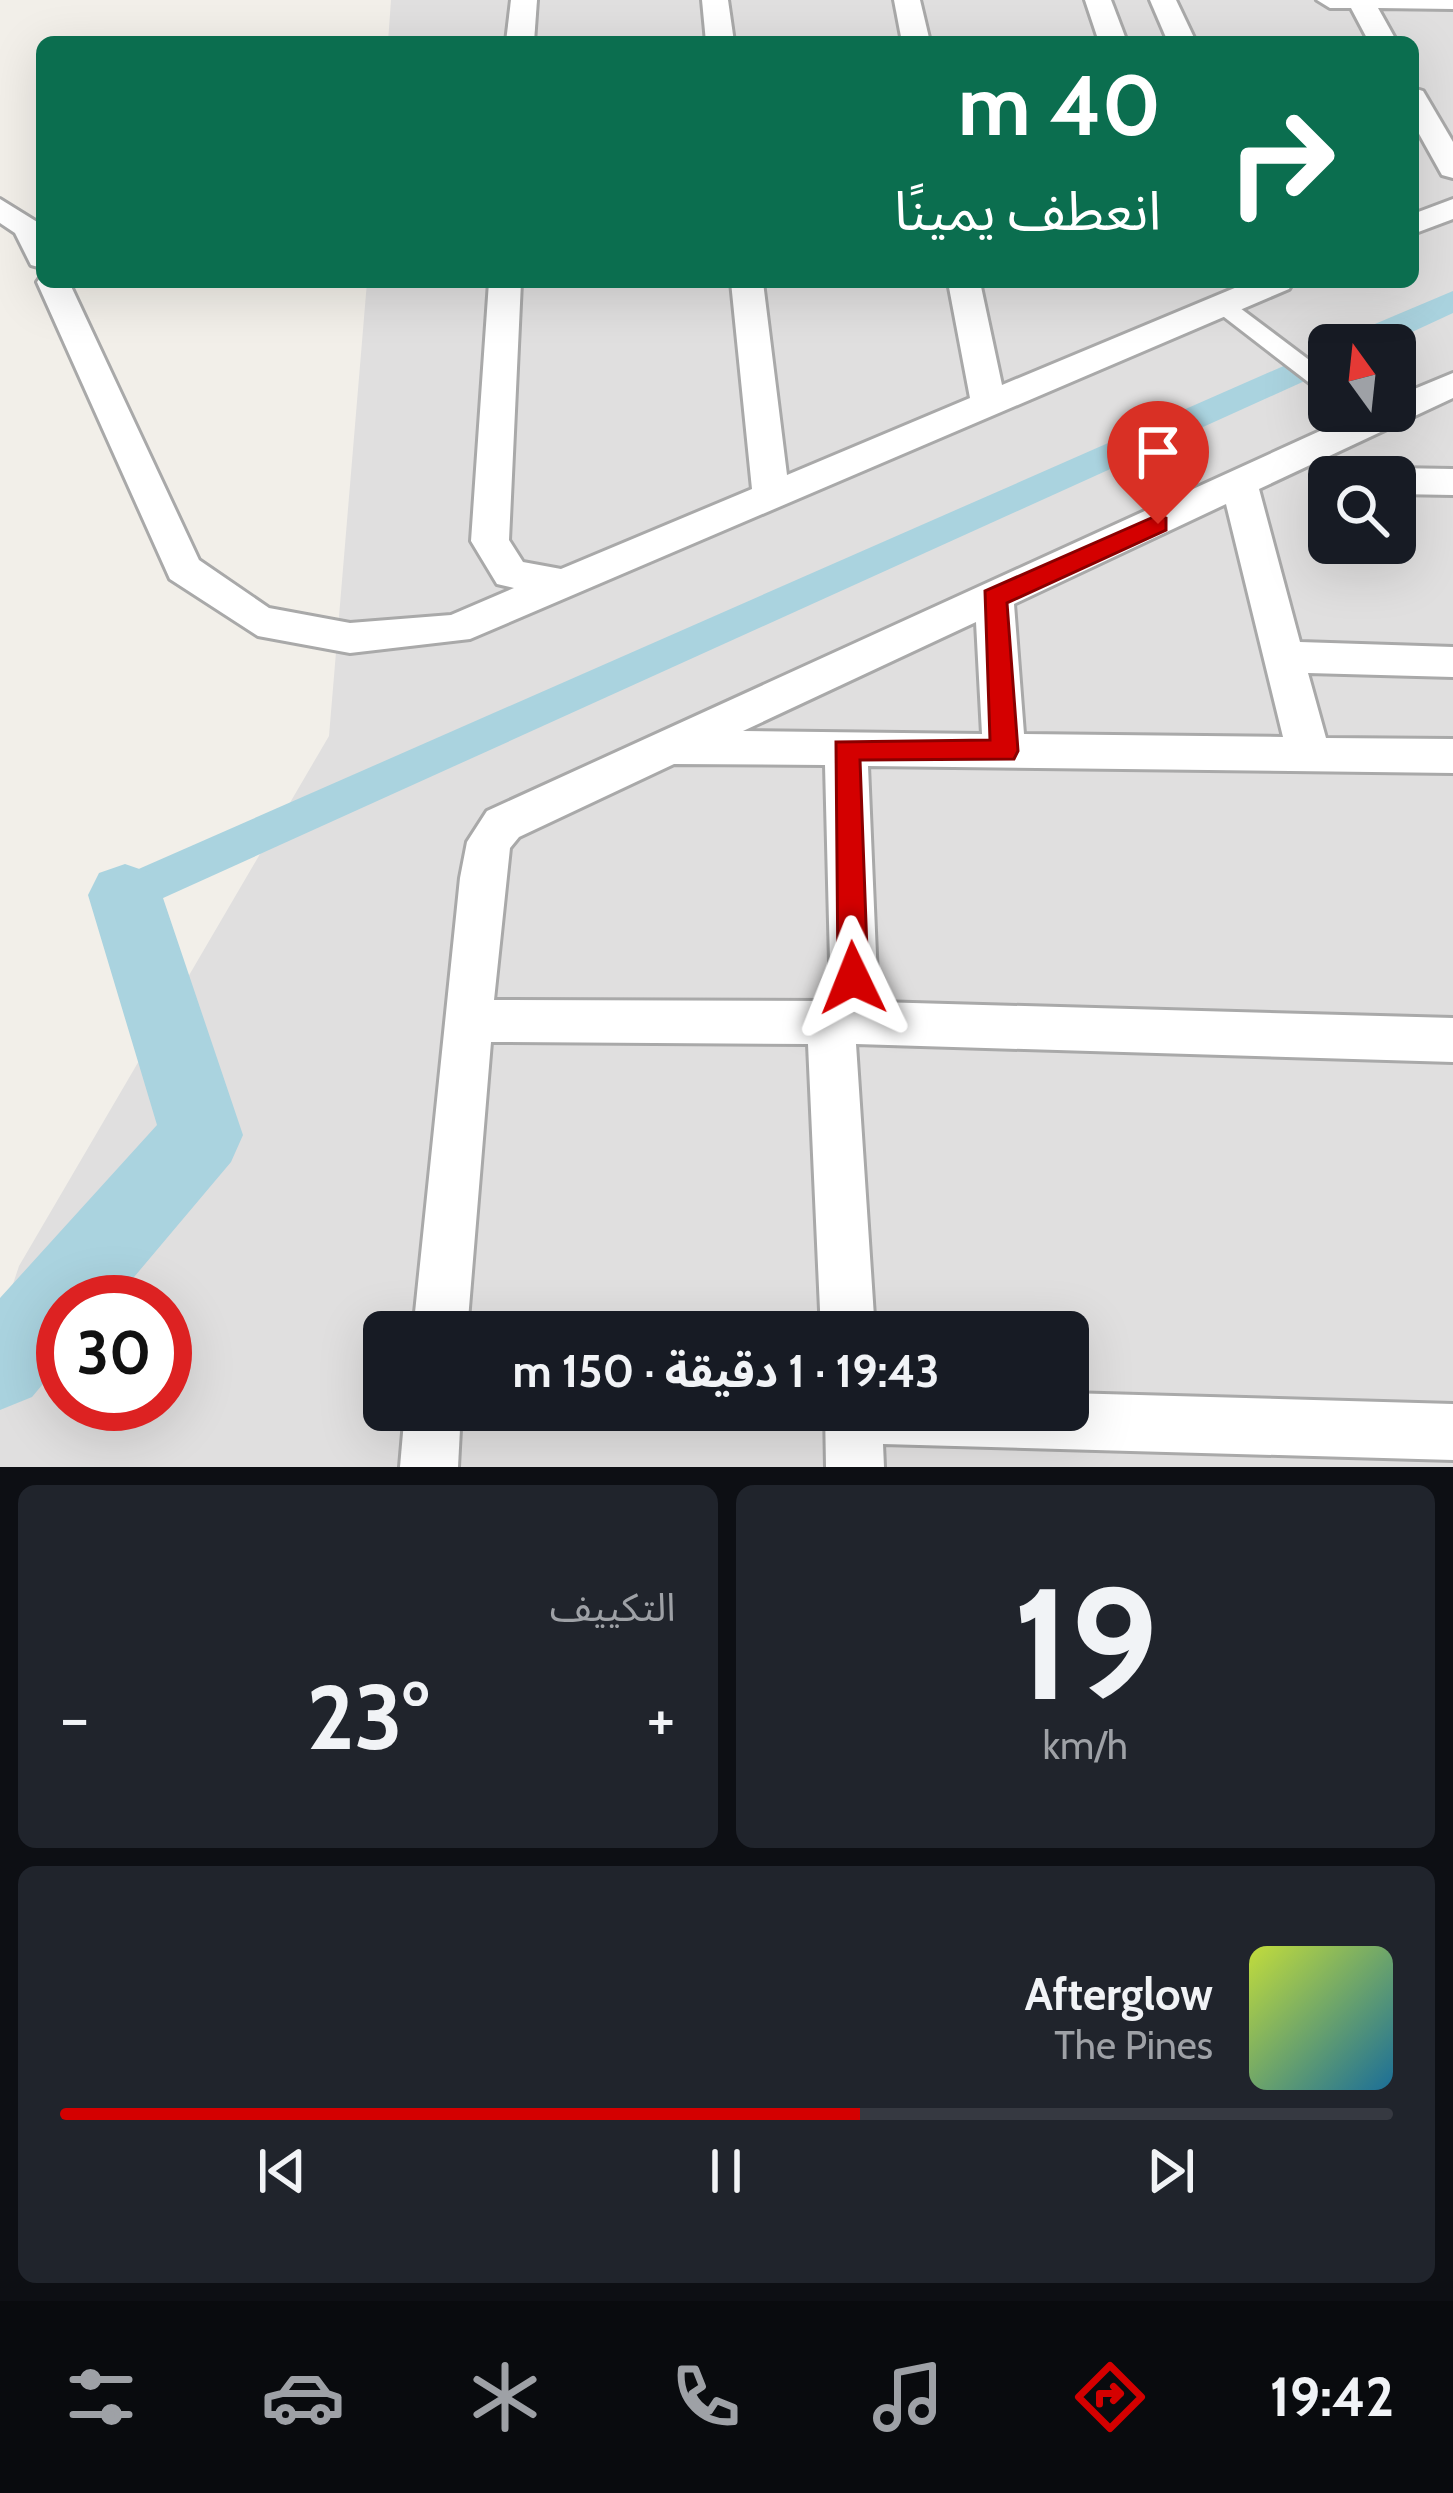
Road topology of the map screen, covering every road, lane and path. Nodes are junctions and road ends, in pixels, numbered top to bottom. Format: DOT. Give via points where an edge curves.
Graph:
graph roads {
  1 [pos="524,0"];
  2 [pos="715,0"];
  3 [pos="908,0"];
  4 [pos="1098,0"];
  5 [pos="1163,0"];
  6 [pos="1330,0"];
  7 [pos="1453,1"];
  8 [pos="1361,2"];
  9 [pos="521,36"];
  10 [pos="718,36"];
  11 [pos="915,36"];
  12 [pos="1111,36"];
  13 [pos="1179,36"];
  14 [pos="1380,36"];
  15 [pos="1419,108"];
  16 [pos="1453,170"];
  17 [pos="0,208"];
  18 [pos="1453,208"];
  19 [pos="1419,222"];
  20 [pos="36,245"];
  21 [pos="56,288"];
  22 [pos="505,288"];
  23 [pos="748,288"];
  24 [pos="965,288"];
  25 [pos="1263,288"];
  26 [pos="1220,306"];
  27 [pos="1308,373"];
  28 [pos="1453,384"];
  29 [pos="1416,398"];
  30 [pos="988,403"];
  31 [pos="1338,432"];
  32 [pos="1308,480"];
  33 [pos="1416,481"];
  34 [pos="1251,482"];
  35 [pos="1453,482"];
  36 [pos="771,493"];
  37 [pos="557,582"];
  38 [pos="994,598"];
  39 [pos="1284,657"];
  40 [pos="1453,662"];
  41 [pos="661,747"];
  42 [pos="846,749"];
  43 [pos="1004,751"];
  44 [pos="1309,754"];
  45 [pos="1453,756"];
  46 [pos="467,1022"];
  47 [pos="843,1023"];
  48 [pos="1453,1040"];
  49 [pos="442,1311"];
  50 [pos="848,1311"];
  51 [pos="432,1431"];
  52 [pos="853,1431"];
  53 [pos="1453,1432"];
  54 [pos="428,1467"];
  1 -- 9 [label="street"];
  2 -- 10 [label="street"];
  3 -- 11 [label="street"];
  4 -- 12 [label="street"];
  5 -- 13 [label="street"];
  6 -- 8 [label="street"];
  7 -- 8 [label="street"];
  8 -- 14 [label="street"];
  15 -- 16 [label="street"];
  17 -- 20 [label="street" via="28,228"];
  18 -- 19 [label="street"];
  21 -- 37 [label="street" via="184,569 258,621 350,638 456,629"];
  22 -- 37 [label="street" via="490,541 511,574"];
  23 -- 36 [label="street"];
  24 -- 30 [label="street"];
  25 -- 26 [label="street"];
  26 -- 27 [label="street"];
  26 -- 30 [label="street"];
  28 -- 29 [label="street"];
  30 -- 36 [label="street"];
  31 -- 34 [label="street"];
  32 -- 34 [label="street"];
  33 -- 35 [label="street"];
  34 -- 38 [label="street"];
  34 -- 39 [label="street"];
  36 -- 37 [label="street"];
  38 -- 41 [label="street"];
  38 -- 43 [label="street"];
  39 -- 40 [label="street"];
  39 -- 44 [label="street"];
  41 -- 42 [label="street"];
  41 -- 46 [label="street" via="503,824 490,842"];
  42 -- 43 [label="street"];
  42 -- 47 [label="street"];
  43 -- 44 [label="street"];
  44 -- 45 [label="street"];
  46 -- 47 [label="street"];
  46 -- 49 [label="street"];
  47 -- 48 [label="street"];
  47 -- 50 [label="street"];
  51 -- 54 [label="street"];
  52 -- 53 [label="street"];
}
